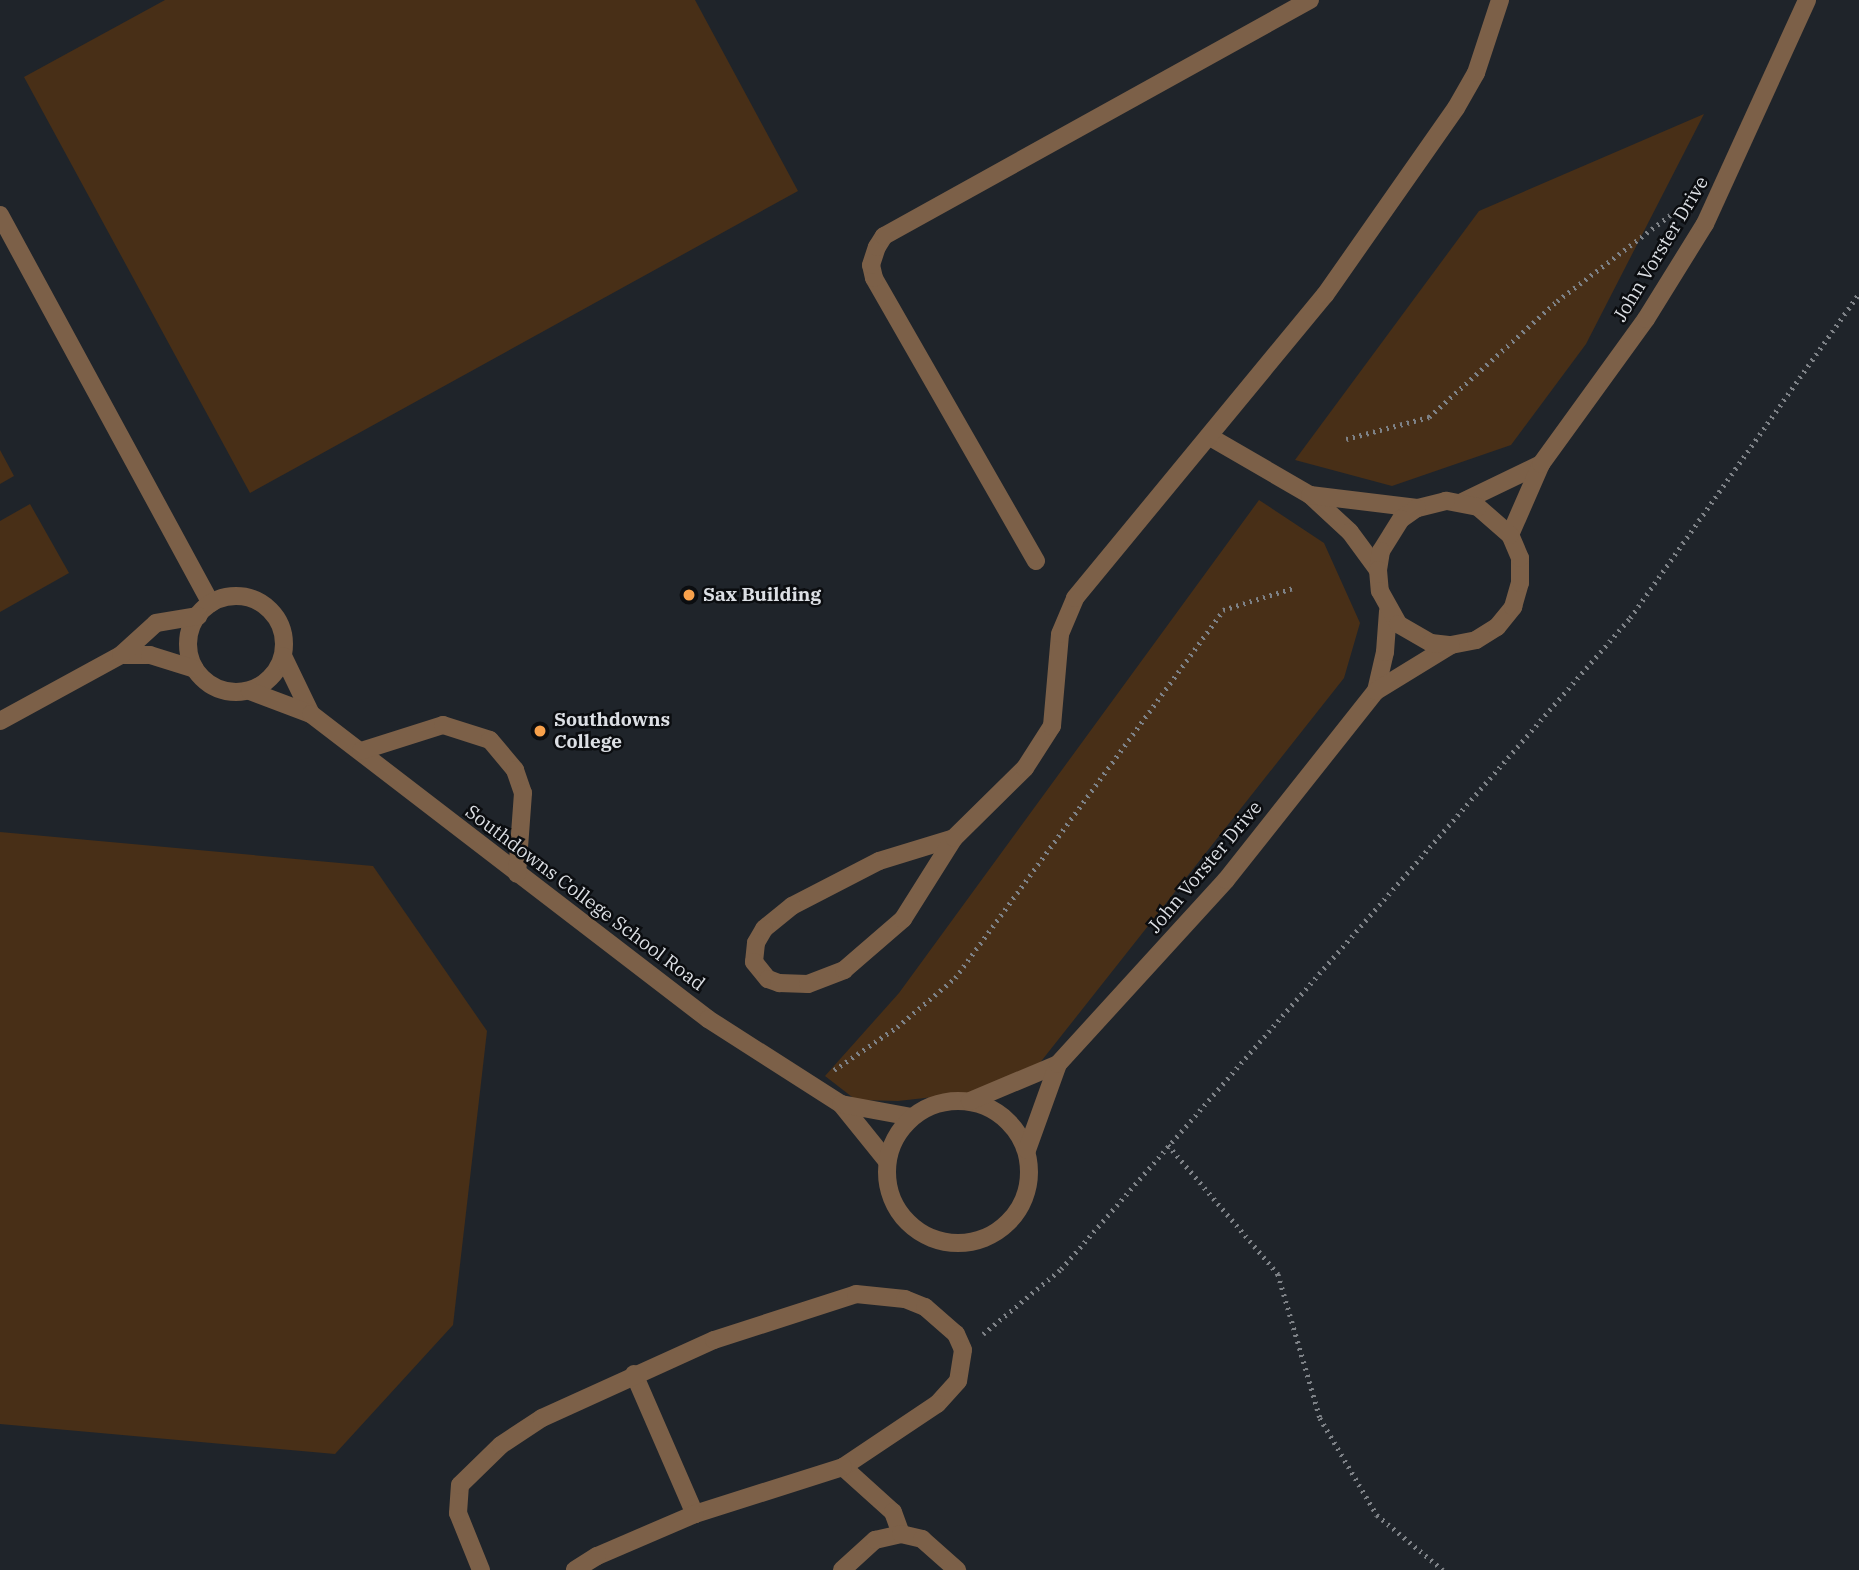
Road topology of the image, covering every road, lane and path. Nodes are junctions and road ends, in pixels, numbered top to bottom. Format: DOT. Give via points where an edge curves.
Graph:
graph roads {
  1 [pos="1310,0"];
  2 [pos="1500,0"];
  3 [pos="1807,0"];
  4 [pos="1689,201"];
  5 [pos="0,215"];
  6 [pos="1859,293"];
  7 [pos="1210,437"];
  8 [pos="1346,439"];
  9 [pos="1541,464"];
  10 [pos="1310,495"];
  11 [pos="1462,502"];
  12 [pos="1417,508"];
  13 [pos="1510,535"];
  14 [pos="1036,561"];
  15 [pos="1378,570"];
  16 [pos="1293,588"];
  17 [pos="211,603"];
  18 [pos="1388,611"];
  19 [pos="198,616"];
  20 [pos="1451,645"];
  21 [pos="121,655"];
  22 [pos="283,656"];
  23 [pos="195,670"];
  24 [pos="250,691"];
  25 [pos="1376,691"];
  26 [pos="311,714"];
  27 [pos="0,721"];
  28 [pos="361,751"];
  29 [pos="954,838"];
  30 [pos="517,874"];
  31 [pos="1058,1064"];
  32 [pos="811,1086"];
  33 [pos="970,1101"];
  34 [pos="841,1104"];
  35 [pos="912,1116"];
  36 [pos="1168,1145"];
  37 [pos="1027,1150"];
  38 [pos="887,1161"];
  39 [pos="963,1350"];
  40 [pos="634,1374"];
  41 [pos="844,1467"];
  42 [pos="695,1514"];
  43 [pos="901,1534"];
  44 [pos="481,1570"];
  45 [pos="575,1570"];
  46 [pos="842,1570"];
  47 [pos="957,1570"];
  48 [pos="1443,1570"];
  1 -- 14 [label="street" via="884,236 877,247 871,265 874,278"];
  2 -- 7 [label="street" via="1476,73 1456,108 1325,295"];
  3 -- 9 [label="street, John Vorster Drive" via="1705,224 1646,319"];
  4 -- 8 [label="path" via="1557,301 1429,417"];
  5 -- 17 [label="street"];
  6 -- 36 [label="path" via="1630,618"];
  7 -- 10 [label="street"];
  7 -- 29 [label="street" via="1075,598 1060,634 1052,726 1026,768"];
  9 -- 11 [label="street, John Vorster Drive"];
  9 -- 13 [label="street, John Vorster Drive"];
  10 -- 12 [label="street"];
  10 -- 15 [label="street" via="1350,532"];
  11 -- 12 [label="street"];
  11 -- 13 [label="street" via="1493,516"];
  12 -- 15 [label="street" via="1389,534"];
  13 -- 20 [label="street" via="1520,570 1513,607 1497,627 1476,640"];
  15 -- 18 [label="street"];
  16 -- 32 [label="path" via="1223,610 956,978 897,1027"];
  17 -- 19 [label="street"];
  17 -- 22 [label="street" via="248,597 269,610 282,631"];
  18 -- 20 [label="street" via="1412,635"];
  18 -- 25 [label="street, John Vorster Drive"];
  19 -- 21 [label="street" via="156,623"];
  19 -- 23 [label="street" via="188,645"];
  20 -- 25 [label="street, John Vorster Drive"];
  21 -- 23 [label="street" via="150,655"];
  21 -- 27 [label="street"];
  22 -- 24 [label="street" via="271,678"];
  22 -- 26 [label="street, Southdowns College School Road"];
  23 -- 24 [label="street" via="225,691"];
  24 -- 26 [label="street, Southdowns College School Road"];
  25 -- 31 [label="street, John Vorster Drive" via="1226,880"];
  26 -- 28 [label="street, Southdowns College School Road"];
  28 -- 30 [label="street, Southdowns College School Road"];
  28 -- 30 [label="street" via="443,725 490,740 515,770 523,793"];
  29 -- 29 [label="street" via="903,919 844,970 808,984 779,983 768,979 754,962 756,943 764,929 792,906 879,861"];
  30 -- 32 [label="street, Southdowns College School Road" via="708,1019"];
  31 -- 33 [label="street, John Vorster Drive"];
  31 -- 37 [label="street, John Vorster Drive"];
  32 -- 34 [label="street, Southdowns College School Road"];
  33 -- 35 [label="street" via="950,1100"];
  33 -- 37 [label="street" via="1006,1118"];
  34 -- 35 [label="street, Southdowns College School Road"];
  34 -- 38 [label="street, Southdowns College School Road"];
  35 -- 38 [label="street" via="895,1137"];
  36 -- 39 [label="path" via="1061,1269"];
  36 -- 48 [label="path" via="1278,1274 1320,1418 1377,1515"];
  37 -- 38 [label="street" via="1027,1187 1011,1221 990,1236 966,1243 941,1242 918,1232 899,1213 888,1188"];
  39 -- 40 [label="street" via="956,1334 925,1307 905,1299 856,1294 714,1340"];
  39 -- 41 [label="street" via="958,1381 937,1404"];
  40 -- 42 [label="street"];
  40 -- 44 [label="street" via="542,1418 469,1473 456,1499"];
  41 -- 42 [label="street"];
  41 -- 43 [label="street" via="893,1512"];
  42 -- 45 [label="street"];
  43 -- 46 [label="street" via="875,1540"];
  43 -- 47 [label="street" via="922,1539"];
}
